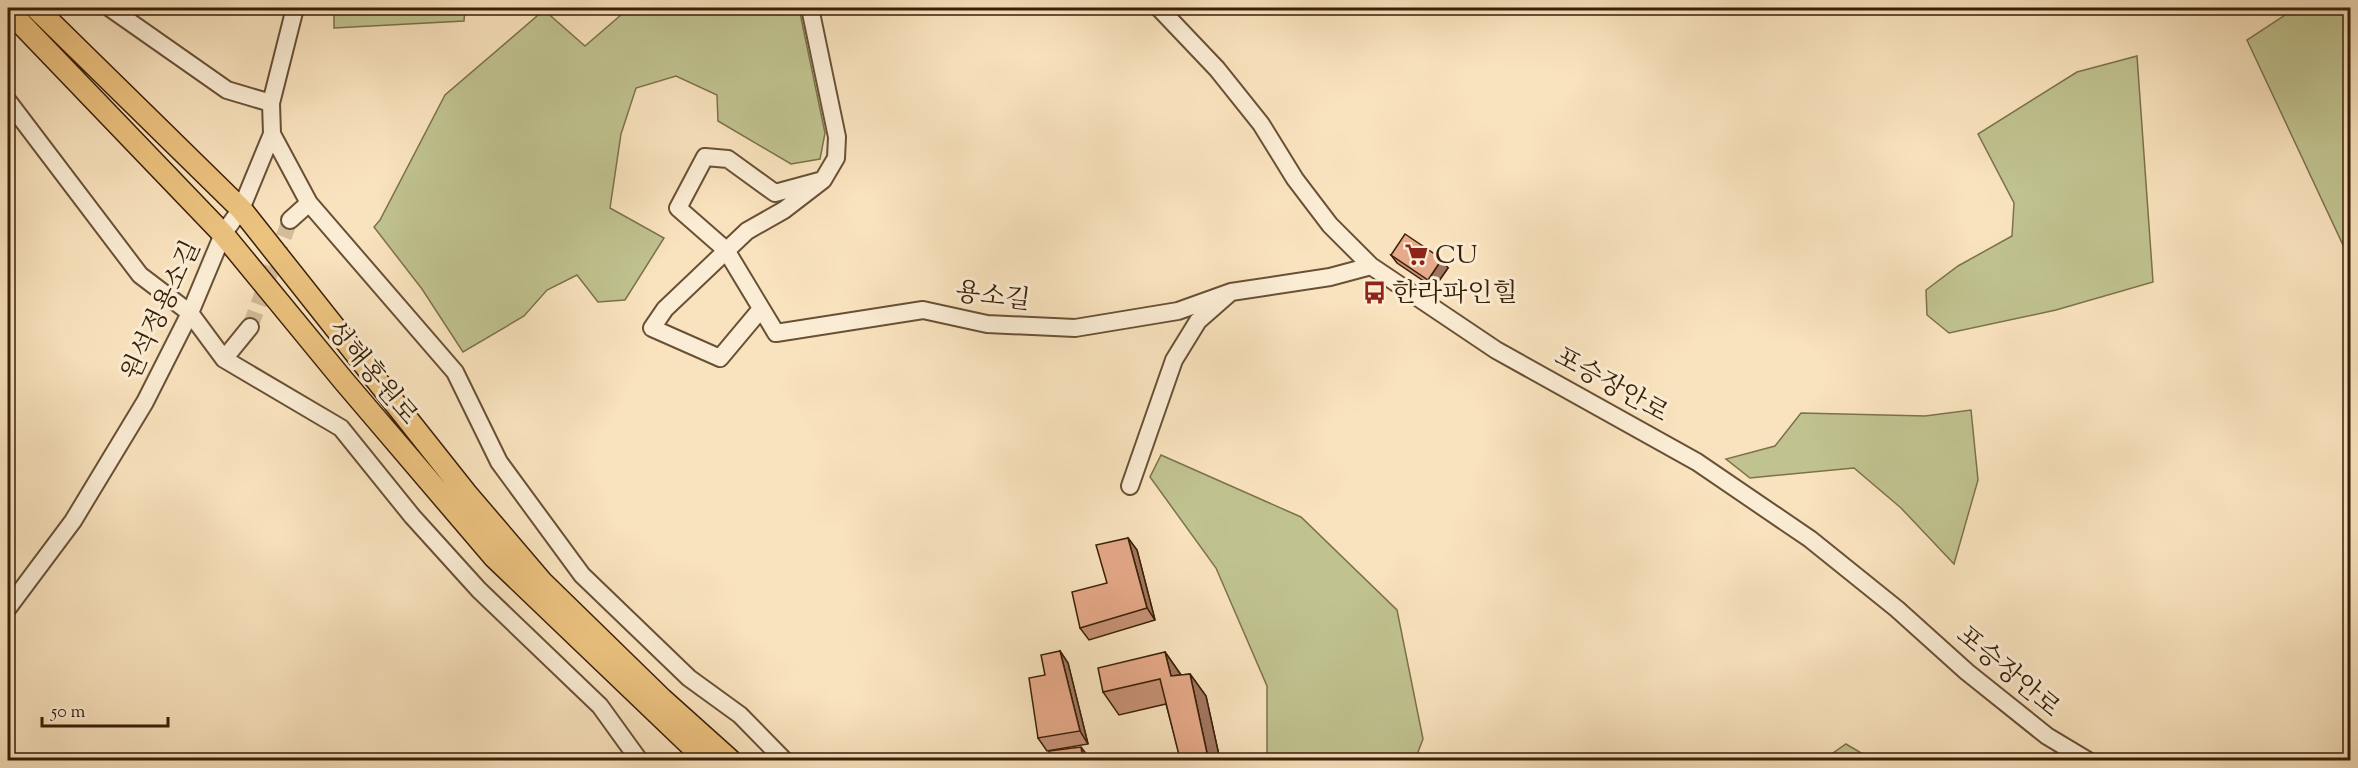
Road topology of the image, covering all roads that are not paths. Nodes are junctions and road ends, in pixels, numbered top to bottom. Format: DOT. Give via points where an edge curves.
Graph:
graph roads {
  1 [pos="36,8"];
  2 [pos="110,8"];
  3 [pos="295,8"];
  4 [pos="810,8"];
  5 [pos="1159,8"];
  6 [pos="8,10"];
  7 [pos="8,101"];
  8 [pos="271,103"];
  9 [pos="272,134"];
  10 [pos="823,180"];
  11 [pos="309,203"];
  12 [pos="241,209"];
  13 [pos="290,220"];
  14 [pos="223,234"];
  15 [pos="726,250"];
  16 [pos="1371,266"];
  17 [pos="1231,292"];
  18 [pos="761,309"];
  19 [pos="189,313"];
  20 [pos="250,327"];
  21 [pos="224,359"];
  22 [pos="1130,486"];
  23 [pos="8,608"];
  24 [pos="639,760"];
  25 [pos="706,760"];
  26 [pos="730,760"];
  27 [pos="784,760"];
  28 [pos="2087,760"];
  1 -- 12 [label="main road, 성해홍원로"];
  2 -- 8 [label="street" via="227,90"];
  3 -- 8 [label="street, 원석정용소길"];
  4 -- 10 [label="street" via="837,137 836,158"];
  5 -- 16 [label="street, 포승장안로" via="1261,124 1294,179 1330,225"];
  6 -- 14 [label="main road, 성해홍원로"];
  7 -- 19 [label="street" via="140,275"];
  8 -- 9 [label="street, 원석정용소길"];
  9 -- 11 [label="street"];
  9 -- 12 [label="street, 원석정용소길"];
  10 -- 15 [label="street" via="784,210 747,231"];
  10 -- 15 [label="street, 용소길" via="775,193 728,159 705,157 678,208"];
  11 -- 13 [label="street"];
  11 -- 27 [label="street" via="455,372 499,462 582,575 689,678 740,715"];
  12 -- 14 [label="street, 원석정용소길"];
  12 -- 26 [label="main road, 성해홍원로" via="466,493 542,582"];
  14 -- 19 [label="street, 원석정용소길"];
  14 -- 25 [label="main road, 성해홍원로" via="494,557"];
  15 -- 18 [label="street, 용소길"];
  15 -- 18 [label="street" via="665,309 652,328 720,358"];
  16 -- 17 [label="street, 용소길" via="1330,277"];
  16 -- 28 [label="street, 포승장안로" via="1496,350 1697,462 1792,526 2047,736"];
  17 -- 18 [label="street, 용소길" via="1178,311 1076,328 987,324 923,310 776,333"];
  17 -- 22 [label="street" via="1198,321 1174,360"];
  19 -- 21 [label="street"];
  19 -- 23 [label="street, 원석정용소길" via="145,402 73,521"];
  20 -- 21 [label="street"];
  21 -- 24 [label="street" via="341,428 412,516 479,590 600,706"];
}
